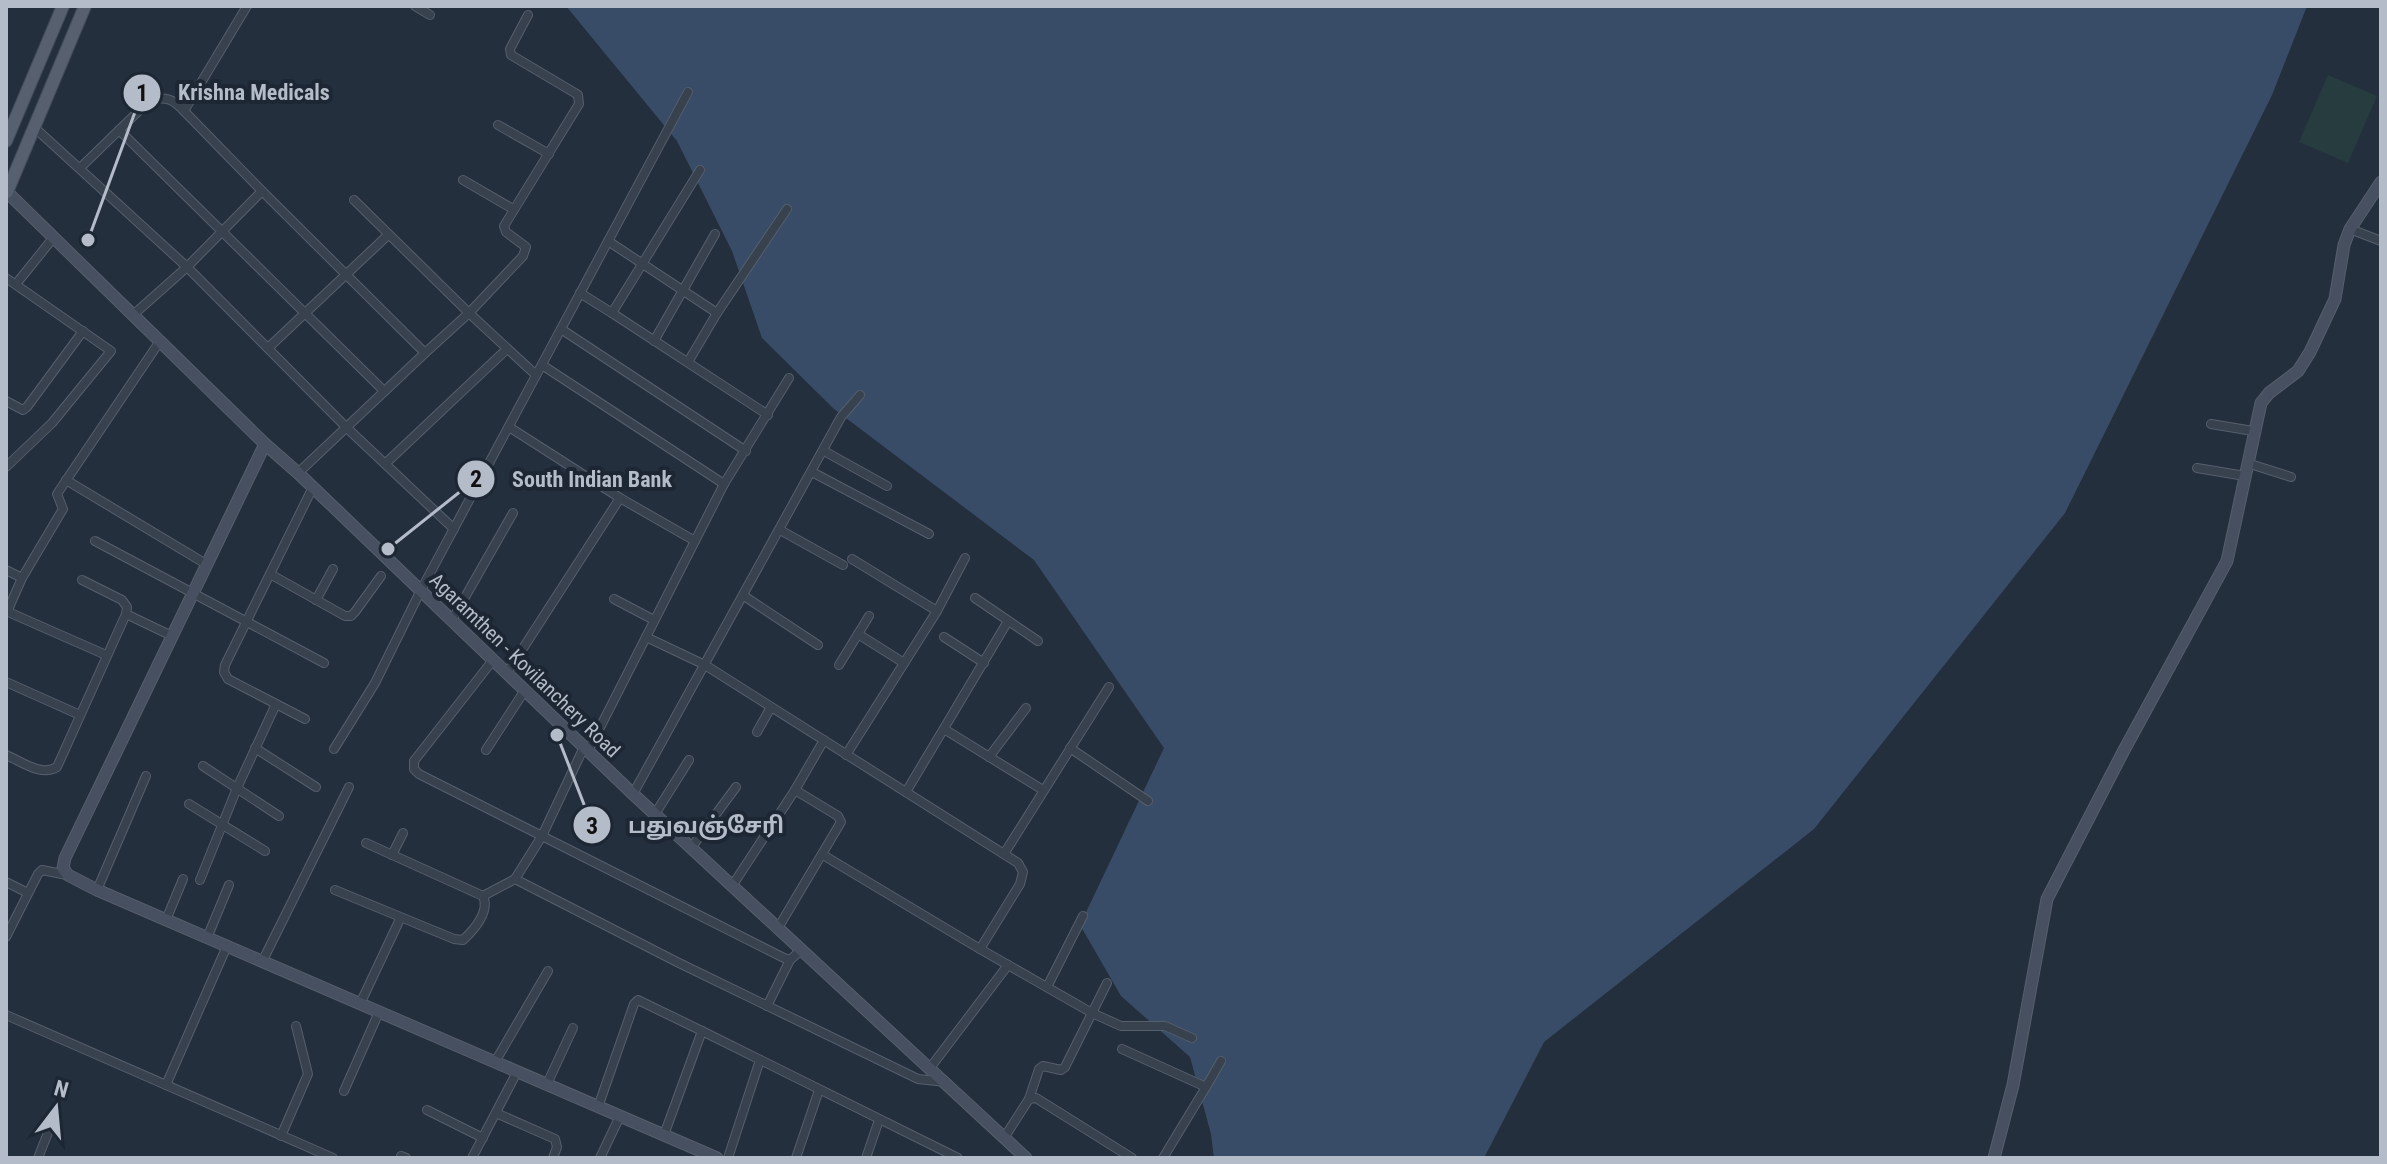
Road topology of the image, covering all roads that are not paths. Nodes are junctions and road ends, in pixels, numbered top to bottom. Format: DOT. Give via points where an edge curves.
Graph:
graph roads {
  1 [pos="63,6"];
  2 [pos="85,6"];
  3 [pos="247,6"];
  4 [pos="415,6"];
  5 [pos="430,15"];
  6 [pos="528,15"];
  7 [pos="688,92"];
  8 [pos="184,111"];
  9 [pos="498,125"];
  10 [pos="35,128"];
  11 [pos="119,130"];
  12 [pos="6,141"];
  13 [pos="549,154"];
  14 [pos="80,168"];
  15 [pos="700,170"];
  16 [pos="463,180"];
  17 [pos="2380,183"];
  18 [pos="262,191"];
  19 [pos="6,192"];
  20 [pos="354,200"];
  21 [pos="513,209"];
  22 [pos="787,209"];
  23 [pos="2350,229"];
  24 [pos="223,230"];
  25 [pos="715,234"];
  26 [pos="388,235"];
  27 [pos="54,237"];
  28 [pos="608,241"];
  29 [pos="2381,241"];
  30 [pos="640,265"];
  31 [pos="187,267"];
  32 [pos="346,274"];
  33 [pos="6,278"];
  34 [pos="16,284"];
  35 [pos="683,292"];
  36 [pos="580,293"];
  37 [pos="306,313"];
  38 [pos="469,313"];
  39 [pos="612,313"];
  40 [pos="717,313"];
  41 [pos="133,315"];
  42 [pos="561,329"];
  43 [pos="83,331"];
  44 [pos="160,341"];
  45 [pos="654,341"];
  46 [pos="268,348"];
  47 [pos="507,349"];
  48 [pos="425,353"];
  49 [pos="688,362"];
  50 [pos="542,365"];
  51 [pos="536,375"];
  52 [pos="789,378"];
  53 [pos="384,391"];
  54 [pos="860,395"];
  55 [pos="6,401"];
  56 [pos="768,415"];
  57 [pos="2211,424"];
  58 [pos="509,427"];
  59 [pos="347,428"];
  60 [pos="2253,431"];
  61 [pos="265,444"];
  62 [pos="746,451"];
  63 [pos="824,451"];
  64 [pos="386,463"];
  65 [pos="6,467"];
  66 [pos="2197,468"];
  67 [pos="2246,469"];
  68 [pos="812,472"];
  69 [pos="298,473"];
  70 [pos="2291,477"];
  71 [pos="66,480"];
  72 [pos="724,484"];
  73 [pos="887,486"];
  74 [pos="313,487"];
  75 [pos="620,498"];
  76 [pos="513,513"];
  77 [pos="454,529"];
  78 [pos="780,530"];
  79 [pos="929,534"];
  80 [pos="95,541"];
  81 [pos="695,541"];
  82 [pos="965,558"];
  83 [pos="852,559"];
  84 [pos="206,564"];
  85 [pos="843,565"];
  86 [pos="333,569"];
  87 [pos="6,570"];
  88 [pos="270,574"];
  89 [pos="381,576"];
  90 [pos="22,578"];
  91 [pos="82,580"];
  92 [pos="421,590"];
  93 [pos="192,593"];
  94 [pos="744,596"];
  95 [pos="975,598"];
  96 [pos="614,599"];
  97 [pos="316,600"];
  98 [pos="937,611"];
  99 [pos="7,612"];
  100 [pos="126,614"];
  101 [pos="869,616"];
  102 [pos="452,620"];
  103 [pos="654,620"];
  104 [pos="1008,621"];
  105 [pos="246,623"];
  106 [pos="858,634"];
  107 [pos="172,636"];
  108 [pos="646,637"];
  109 [pos="944,637"];
  110 [pos="1038,641"];
  111 [pos="818,645"];
  112 [pos="106,655"];
  113 [pos="493,660"];
  114 [pos="324,663"];
  115 [pos="904,663"];
  116 [pos="984,663"];
  117 [pos="705,665"];
  118 [pos="839,665"];
  119 [pos="507,673"];
  120 [pos="6,682"];
  121 [pos="1109,687"];
  122 [pos="525,690"];
  123 [pos="276,704"];
  124 [pos="771,707"];
  125 [pos="1026,708"];
  126 [pos="80,715"];
  127 [pos="305,719"];
  128 [pos="944,729"];
  129 [pos="757,732"];
  130 [pos="824,740"];
  131 [pos="255,748"];
  132 [pos="1070,748"];
  133 [pos="334,749"];
  134 [pos="586,749"];
  135 [pos="486,750"];
  136 [pos="6,755"];
  137 [pos="846,755"];
  138 [pos="989,757"];
  139 [pos="689,760"];
  140 [pos="203,766"];
  141 [pos="146,776"];
  142 [pos="316,787"];
  143 [pos="349,787"];
  144 [pos="736,787"];
  145 [pos="237,788"];
  146 [pos="795,790"];
  147 [pos="1043,790"];
  148 [pos="906,792"];
  149 [pos="633,794"];
  150 [pos="1148,801"];
  151 [pos="189,804"];
  152 [pos="655,814"];
  153 [pos="279,816"];
  154 [pos="222,825"];
  155 [pos="403,833"];
  156 [pos="542,836"];
  157 [pos="366,843"];
  158 [pos="691,848"];
  159 [pos="265,851"];
  160 [pos="1004,854"];
  161 [pos="392,855"];
  162 [pos="823,855"];
  163 [pos="68,875"];
  164 [pos="183,879"];
  165 [pos="515,879"];
  166 [pos="200,880"];
  167 [pos="6,882"];
  168 [pos="229,885"];
  169 [pos="732,886"];
  170 [pos="97,890"];
  171 [pos="335,890"];
  172 [pos="28,893"];
  173 [pos="483,896"];
  174 [pos="1083,916"];
  175 [pos="400,919"];
  176 [pos="166,920"];
  177 [pos="778,928"];
  178 [pos="6,937"];
  179 [pos="207,938"];
  180 [pos="227,946"];
  181 [pos="980,949"];
  182 [pos="801,950"];
  183 [pos="790,960"];
  184 [pos="262,962"];
  185 [pos="1008,965"];
  186 [pos="548,971"];
  187 [pos="1107,983"];
  188 [pos="1047,987"];
  189 [pos="360,1004"];
  190 [pos="767,1006"];
  191 [pos="379,1012"];
  192 [pos="1092,1013"];
  193 [pos="6,1015"];
  194 [pos="296,1026"];
  195 [pos="573,1028"];
  196 [pos="702,1031"];
  197 [pos="1192,1038"];
  198 [pos="1122,1049"];
  199 [pos="760,1060"];
  200 [pos="1221,1061"];
  201 [pos="495,1062"];
  202 [pos="930,1068"];
  203 [pos="517,1072"];
  204 [pos="946,1082"];
  205 [pos="547,1084"];
  206 [pos="166,1085"];
  207 [pos="1206,1087"];
  208 [pos="819,1090"];
  209 [pos="344,1091"];
  210 [pos="1029,1099"];
  211 [pos="598,1107"];
  212 [pos="427,1110"];
  213 [pos="496,1113"];
  214 [pos="620,1116"];
  215 [pos="53,1120"];
  216 [pos="879,1120"];
  217 [pos="664,1135"];
  218 [pos="281,1136"];
  219 [pos="483,1138"];
  220 [pos="1004,1138"];
  221 [pos="936,1153"];
  222 [pos="1013,1153"];
  223 [pos="38,1158"];
  224 [pos="333,1158"];
  225 [pos="472,1158"];
  226 [pos="553,1158"];
  227 [pos="600,1158"];
  228 [pos="717,1158"];
  229 [pos="728,1158"];
  230 [pos="796,1158"];
  231 [pos="866,1158"];
  232 [pos="958,1158"];
  233 [pos="1026,1158"];
  234 [pos="1132,1158"];
  235 [pos="1163,1158"];
  236 [pos="1994,1158"];
  1 -- 12 [label="main road"];
  2 -- 10 [label="main road"];
  3 -- 8 [label="street"];
  4 -- 5 [label="street"];
  6 -- 13 [label="street" via="511,55 579,99"];
  7 -- 28 [label="street"];
  8 -- 11 [label="street" via="163,97 150,100"];
  8 -- 18 [label="street"];
  9 -- 13 [label="street"];
  10 -- 14 [label="street"];
  10 -- 19 [label="main road"];
  11 -- 14 [label="street"];
  11 -- 24 [label="street"];
  13 -- 21 [label="street"];
  14 -- 31 [label="street"];
  15 -- 30 [label="street"];
  16 -- 21 [label="street"];
  17 -- 23 [label="street"];
  18 -- 24 [label="street"];
  18 -- 32 [label="street"];
  19 -- 27 [label="street, Agaramthen - Kovilanchery Road"];
  20 -- 26 [label="street"];
  21 -- 38 [label="street" via="504,226 526,251"];
  22 -- 40 [label="street"];
  23 -- 29 [label="street"];
  23 -- 60 [label="street" via="2338,288 2320,333 2298,371 2264,397"];
  24 -- 31 [label="street"];
  24 -- 37 [label="street"];
  25 -- 35 [label="street"];
  26 -- 32 [label="street"];
  26 -- 38 [label="street"];
  27 -- 34 [label="street"];
  27 -- 41 [label="street, Agaramthen - Kovilanchery Road"];
  28 -- 30 [label="street"];
  28 -- 36 [label="street"];
  30 -- 35 [label="street"];
  30 -- 39 [label="street"];
  31 -- 41 [label="street"];
  31 -- 46 [label="street"];
  32 -- 37 [label="street"];
  32 -- 48 [label="street"];
  33 -- 34 [label="street"];
  34 -- 43 [label="street"];
  35 -- 40 [label="street"];
  35 -- 45 [label="street"];
  36 -- 39 [label="street"];
  36 -- 42 [label="street"];
  37 -- 46 [label="street"];
  37 -- 53 [label="street"];
  38 -- 47 [label="street"];
  38 -- 48 [label="street"];
  39 -- 45 [label="street"];
  40 -- 49 [label="street"];
  41 -- 44 [label="street, Agaramthen - Kovilanchery Road"];
  42 -- 50 [label="street"];
  42 -- 62 [label="street"];
  43 -- 55 [label="street" via="27,407 17,409"];
  43 -- 65 [label="street" via="109,349 109,355 52,423"];
  44 -- 61 [label="street, Agaramthen - Kovilanchery Road"];
  44 -- 71 [label="street"];
  45 -- 49 [label="street"];
  46 -- 59 [label="street"];
  47 -- 51 [label="street"];
  47 -- 64 [label="street"];
  48 -- 53 [label="street"];
  49 -- 56 [label="street"];
  50 -- 51 [label="street"];
  50 -- 72 [label="street"];
  51 -- 58 [label="street"];
  52 -- 56 [label="street"];
  53 -- 59 [label="street"];
  54 -- 63 [label="street" via="841,417"];
  56 -- 62 [label="street"];
  57 -- 60 [label="street"];
  58 -- 75 [label="street"];
  58 -- 77 [label="street"];
  59 -- 64 [label="street"];
  59 -- 69 [label="street"];
  60 -- 67 [label="street"];
  61 -- 69 [label="street, Agaramthen - Kovilanchery Road"];
  61 -- 84 [label="street"];
  62 -- 72 [label="street"];
  63 -- 68 [label="street"];
  63 -- 73 [label="street"];
  64 -- 77 [label="street"];
  66 -- 67 [label="street"];
  67 -- 70 [label="street"];
  67 -- 236 [label="street" via="2227,561 2047,899"];
  68 -- 78 [label="street"];
  68 -- 79 [label="street"];
  69 -- 74 [label="street, Agaramthen - Kovilanchery Road"];
  71 -- 84 [label="street"];
  71 -- 90 [label="street" via="56,495 63,509"];
  72 -- 81 [label="street"];
  74 -- 88 [label="street"];
  74 -- 92 [label="street, Agaramthen - Kovilanchery Road"];
  75 -- 81 [label="street"];
  75 -- 119 [label="street"];
  76 -- 102 [label="street"];
  77 -- 92 [label="street"];
  78 -- 85 [label="street"];
  78 -- 94 [label="street"];
  80 -- 93 [label="street"];
  81 -- 103 [label="street"];
  82 -- 98 [label="street"];
  83 -- 98 [label="street"];
  84 -- 93 [label="street"];
  86 -- 97 [label="street"];
  87 -- 90 [label="street"];
  88 -- 97 [label="street"];
  88 -- 105 [label="street"];
  89 -- 97 [label="street" via="351,616"];
  90 -- 99 [label="street"];
  91 -- 100 [label="street" via="122,600"];
  92 -- 102 [label="street, Agaramthen - Kovilanchery Road"];
  92 -- 133 [label="street" via="375,683"];
  93 -- 105 [label="street"];
  93 -- 107 [label="street"];
  94 -- 111 [label="street"];
  94 -- 117 [label="street"];
  95 -- 104 [label="street"];
  96 -- 103 [label="street"];
  98 -- 115 [label="street"];
  99 -- 112 [label="street"];
  100 -- 107 [label="street"];
  100 -- 112 [label="street"];
  101 -- 106 [label="street"];
  102 -- 113 [label="street, Agaramthen - Kovilanchery Road"];
  103 -- 108 [label="street"];
  104 -- 110 [label="street"];
  104 -- 116 [label="street"];
  105 -- 114 [label="street"];
  105 -- 123 [label="street" via="224,672"];
  106 -- 115 [label="street"];
  106 -- 118 [label="street"];
  107 -- 163 [label="street" via="65,858"];
  108 -- 117 [label="street"];
  108 -- 134 [label="street"];
  109 -- 116 [label="street"];
  112 -- 126 [label="street"];
  113 -- 119 [label="street, Agaramthen - Kovilanchery Road"];
  113 -- 156 [label="street" via="414,761 414,769"];
  115 -- 137 [label="street"];
  116 -- 128 [label="street"];
  117 -- 124 [label="street"];
  117 -- 149 [label="street"];
  119 -- 122 [label="street, Agaramthen - Kovilanchery Road"];
  120 -- 126 [label="street"];
  121 -- 132 [label="street"];
  122 -- 134 [label="street, Agaramthen - Kovilanchery Road"];
  122 -- 135 [label="street"];
  123 -- 127 [label="street"];
  123 -- 131 [label="street"];
  124 -- 129 [label="street"];
  124 -- 130 [label="street"];
  125 -- 138 [label="street"];
  126 -- 136 [label="street" via="61,761 50,771"];
  128 -- 138 [label="street"];
  128 -- 148 [label="street"];
  130 -- 137 [label="street"];
  130 -- 146 [label="street"];
  131 -- 142 [label="street"];
  131 -- 145 [label="street"];
  132 -- 147 [label="street"];
  132 -- 150 [label="street"];
  134 -- 149 [label="street, Agaramthen - Kovilanchery Road"];
  134 -- 156 [label="street"];
  137 -- 148 [label="street"];
  138 -- 147 [label="street"];
  139 -- 152 [label="street"];
  140 -- 145 [label="street"];
  141 -- 170 [label="street"];
  143 -- 184 [label="street"];
  144 -- 158 [label="street"];
  145 -- 153 [label="street"];
  145 -- 154 [label="street"];
  146 -- 162 [label="street" via="841,819"];
  146 -- 169 [label="street"];
  147 -- 160 [label="street"];
  148 -- 160 [label="street"];
  149 -- 152 [label="street, Agaramthen - Kovilanchery Road"];
  151 -- 154 [label="street"];
  152 -- 158 [label="street, Agaramthen - Kovilanchery Road"];
  154 -- 159 [label="street"];
  154 -- 166 [label="street"];
  155 -- 161 [label="street"];
  156 -- 165 [label="street"];
  156 -- 183 [label="street"];
  157 -- 161 [label="street"];
  158 -- 169 [label="street, Agaramthen - Kovilanchery Road"];
  160 -- 181 [label="street" via="1023,872 1020,884"];
  161 -- 173 [label="street"];
  162 -- 177 [label="street"];
  162 -- 181 [label="street"];
  163 -- 170 [label="street"];
  163 -- 172 [label="street" via="42,870"];
  164 -- 176 [label="street"];
  165 -- 173 [label="street"];
  165 -- 190 [label="street"];
  167 -- 172 [label="street"];
  168 -- 179 [label="street"];
  169 -- 177 [label="street, Agaramthen - Kovilanchery Road"];
  170 -- 176 [label="street"];
  171 -- 175 [label="street"];
  172 -- 178 [label="street"];
  173 -- 175 [label="street" via="486,908 463,940"];
  174 -- 188 [label="street"];
  175 -- 189 [label="street"];
  176 -- 179 [label="street"];
  177 -- 182 [label="street, Agaramthen - Kovilanchery Road"];
  179 -- 180 [label="street"];
  180 -- 184 [label="street"];
  180 -- 206 [label="street"];
  181 -- 185 [label="street"];
  182 -- 183 [label="street"];
  182 -- 202 [label="street, Agaramthen - Kovilanchery Road"];
  183 -- 190 [label="street"];
  184 -- 189 [label="street"];
  185 -- 188 [label="street"];
  185 -- 202 [label="street"];
  186 -- 201 [label="street"];
  187 -- 192 [label="street"];
  188 -- 192 [label="street"];
  189 -- 191 [label="street"];
  190 -- 204 [label="street" via="918,1079"];
  191 -- 201 [label="street"];
  191 -- 209 [label="street"];
  192 -- 197 [label="street" via="1121,1026 1165,1026"];
  192 -- 210 [label="street" via="1065,1067 1039,1069"];
  193 -- 206 [label="street"];
  194 -- 218 [label="street" via="308,1074"];
  195 -- 205 [label="street"];
  196 -- 199 [label="street"];
  196 -- 211 [label="street" via="638,1000"];
  196 -- 217 [label="street"];
  198 -- 207 [label="street"];
  199 -- 208 [label="street"];
  199 -- 229 [label="street"];
  200 -- 207 [label="street"];
  201 -- 203 [label="street"];
  202 -- 204 [label="street, Agaramthen - Kovilanchery Road"];
  203 -- 205 [label="street"];
  203 -- 213 [label="street"];
  204 -- 220 [label="street, Agaramthen - Kovilanchery Road"];
  205 -- 211 [label="street"];
  206 -- 218 [label="street"];
  207 -- 235 [label="street"];
  208 -- 216 [label="street"];
  208 -- 230 [label="street"];
  210 -- 220 [label="street"];
  210 -- 234 [label="street" via="1040,1100"];
  211 -- 214 [label="street"];
  212 -- 219 [label="street"];
  213 -- 219 [label="street"];
  213 -- 226 [label="street" via="555,1139"];
  214 -- 217 [label="street"];
  214 -- 227 [label="street"];
  215 -- 223 [label="street"];
  216 -- 221 [label="street"];
  216 -- 231 [label="street"];
  217 -- 228 [label="street"];
  218 -- 224 [label="street"];
  219 -- 225 [label="street"];
  220 -- 222 [label="street, Agaramthen - Kovilanchery Road"];
  221 -- 232 [label="street"];
  222 -- 233 [label="street, Agaramthen - Kovilanchery Road"];
}
